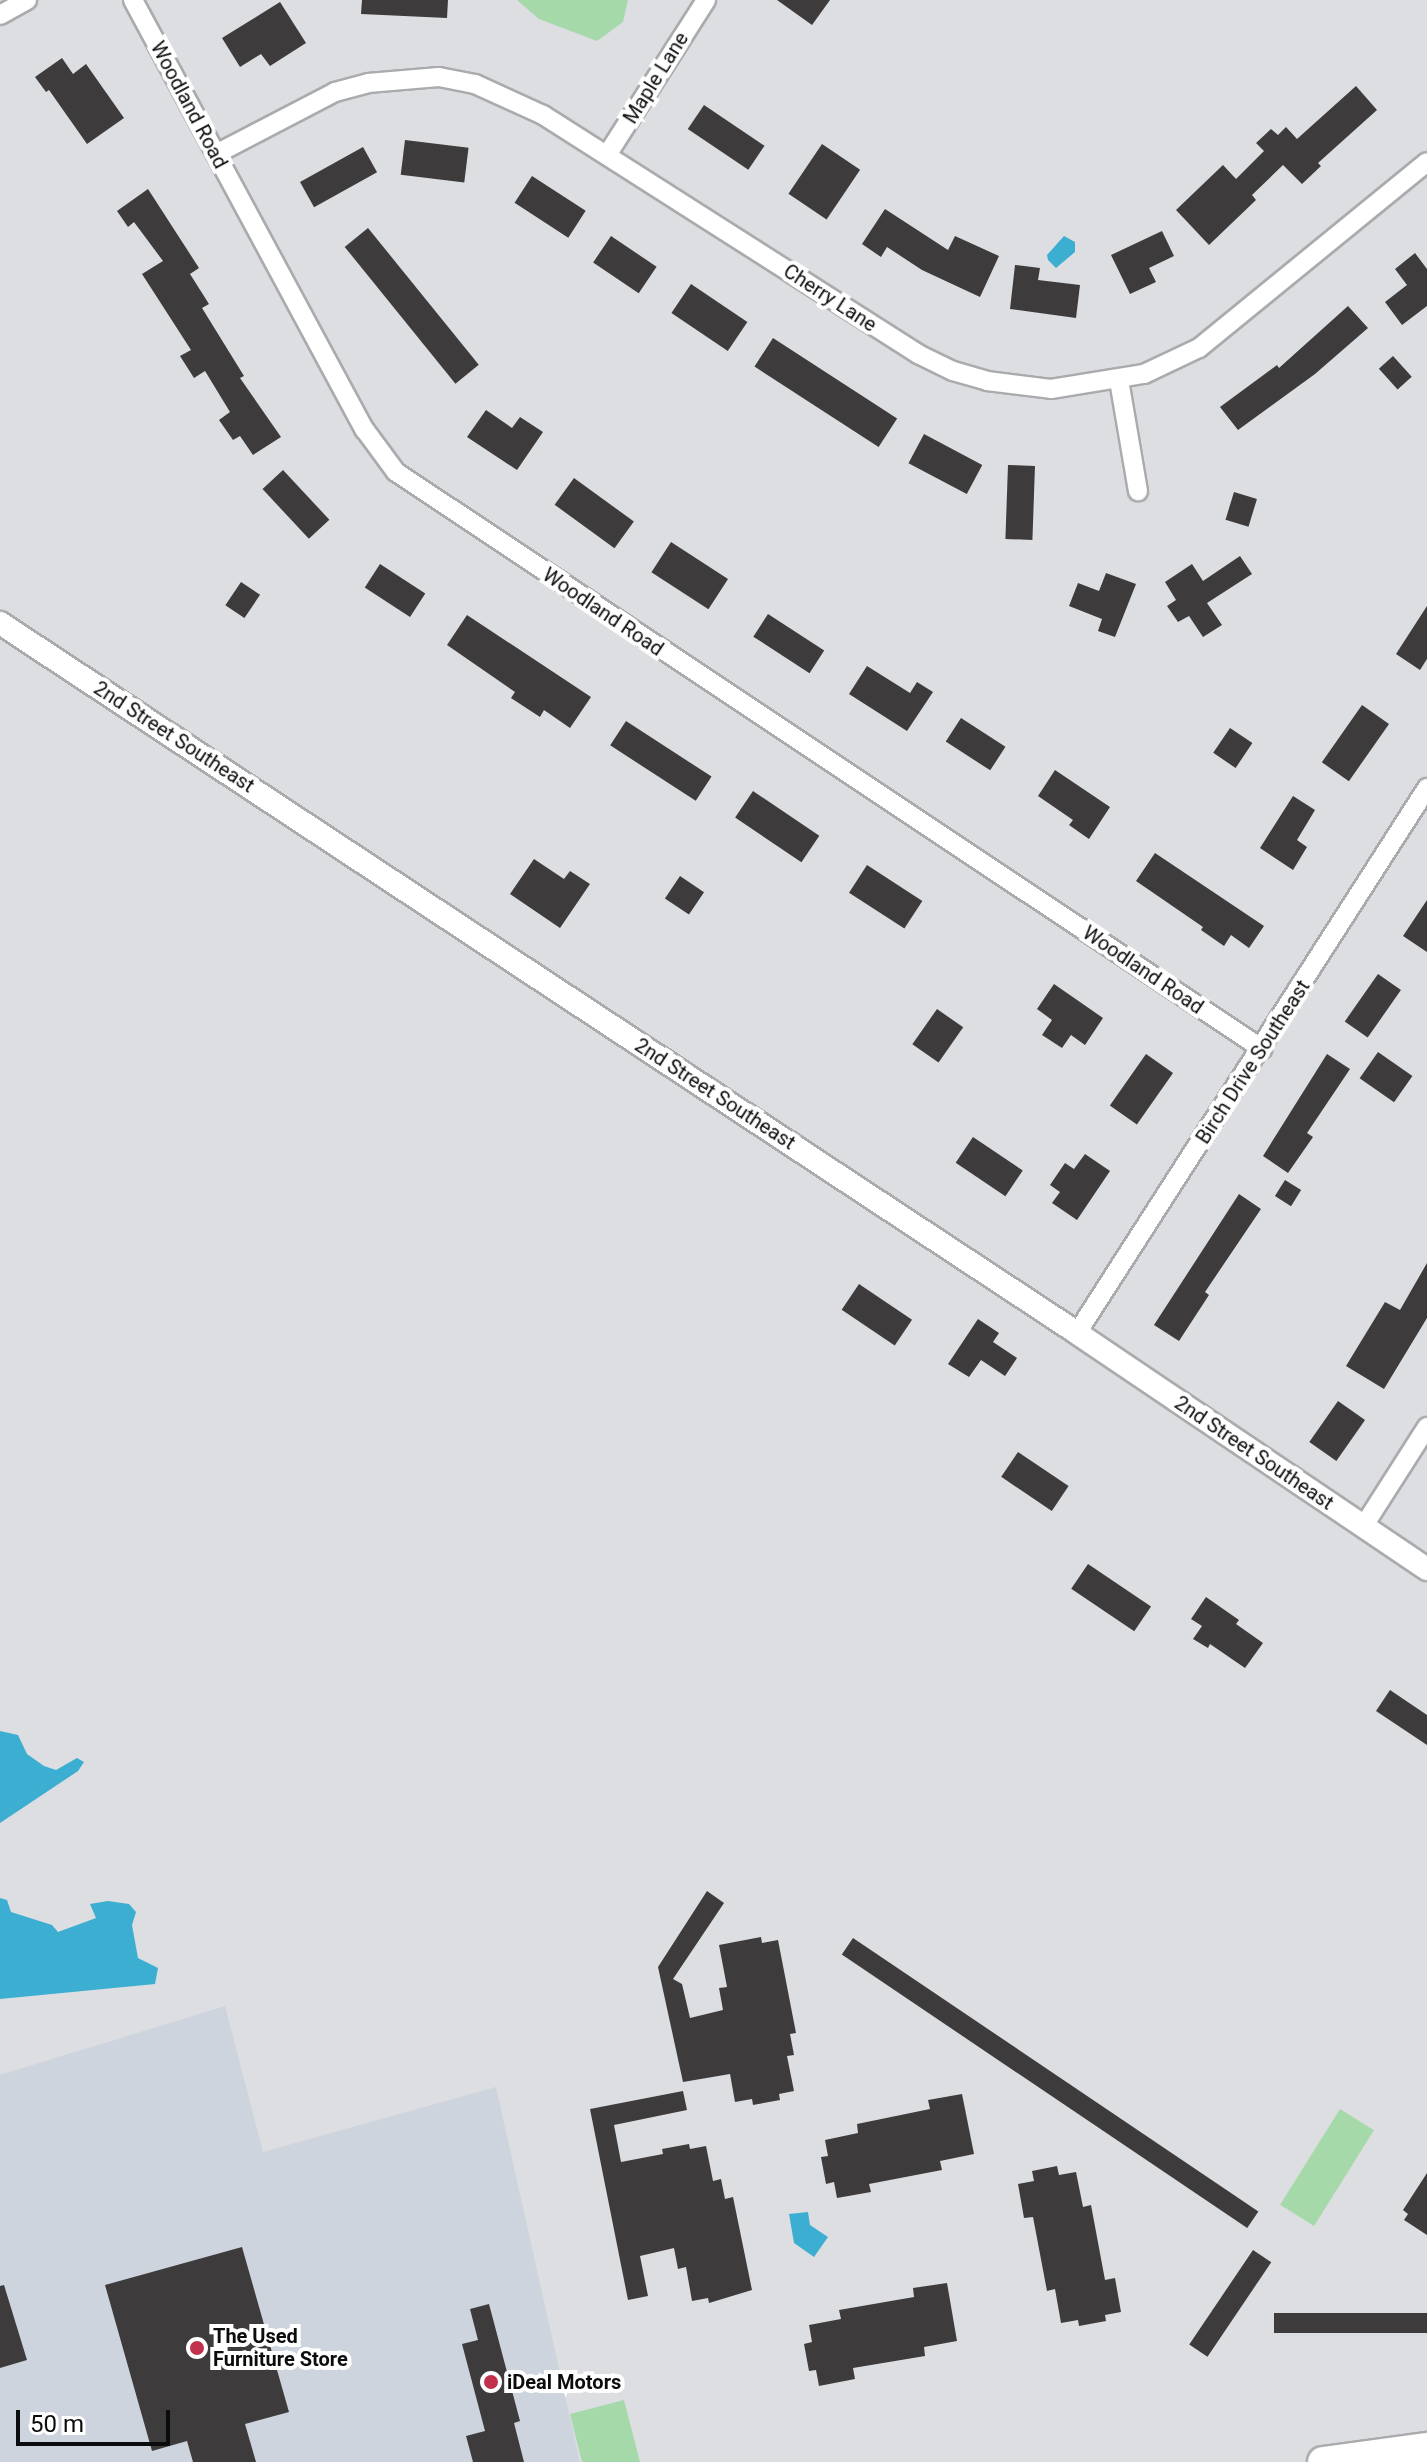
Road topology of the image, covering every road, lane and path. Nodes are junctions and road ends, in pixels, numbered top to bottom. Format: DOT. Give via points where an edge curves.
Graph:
graph roads {
  1 [pos="27,0"];
  2 [pos="133,0"];
  3 [pos="706,0"];
  4 [pos="0,15"];
  5 [pos="216,154"];
  6 [pos="607,155"];
  7 [pos="1427,162"];
  8 [pos="1119,380"];
  9 [pos="1138,491"];
  10 [pos="0,623"];
  11 [pos="1427,788"];
  12 [pos="1262,1049"];
  13 [pos="1077,1333"];
  14 [pos="1427,1427"];
  15 [pos="1363,1527"];
  16 [pos="1427,1569"];
  17 [pos="1427,2448"];
  18 [pos="1323,2462"];
  1 -- 4 [label="street"];
  2 -- 5 [label="street, Woodland Road"];
  3 -- 6 [label="street, Maple Lane"];
  5 -- 6 [label="street, Cherry Lane" via="335,92 368,83 439,77 509,97"];
  5 -- 12 [label="street, Woodland Road" via="365,430 396,472"];
  6 -- 8 [label="street, Cherry Lane" via="953,371 1051,389"];
  7 -- 8 [label="street, Cherry Lane" via="1199,348"];
  8 -- 9 [label="street"];
  10 -- 13 [label="street, 2nd Street Southeast"];
  11 -- 12 [label="street, Birch Drive Southeast"];
  12 -- 13 [label="street, Birch Drive Southeast"];
  13 -- 15 [label="street, 2nd Street Southeast"];
  14 -- 15 [label="street"];
  15 -- 16 [label="street, 2nd Street Southeast"];
  17 -- 18 [label="highway"];
}
